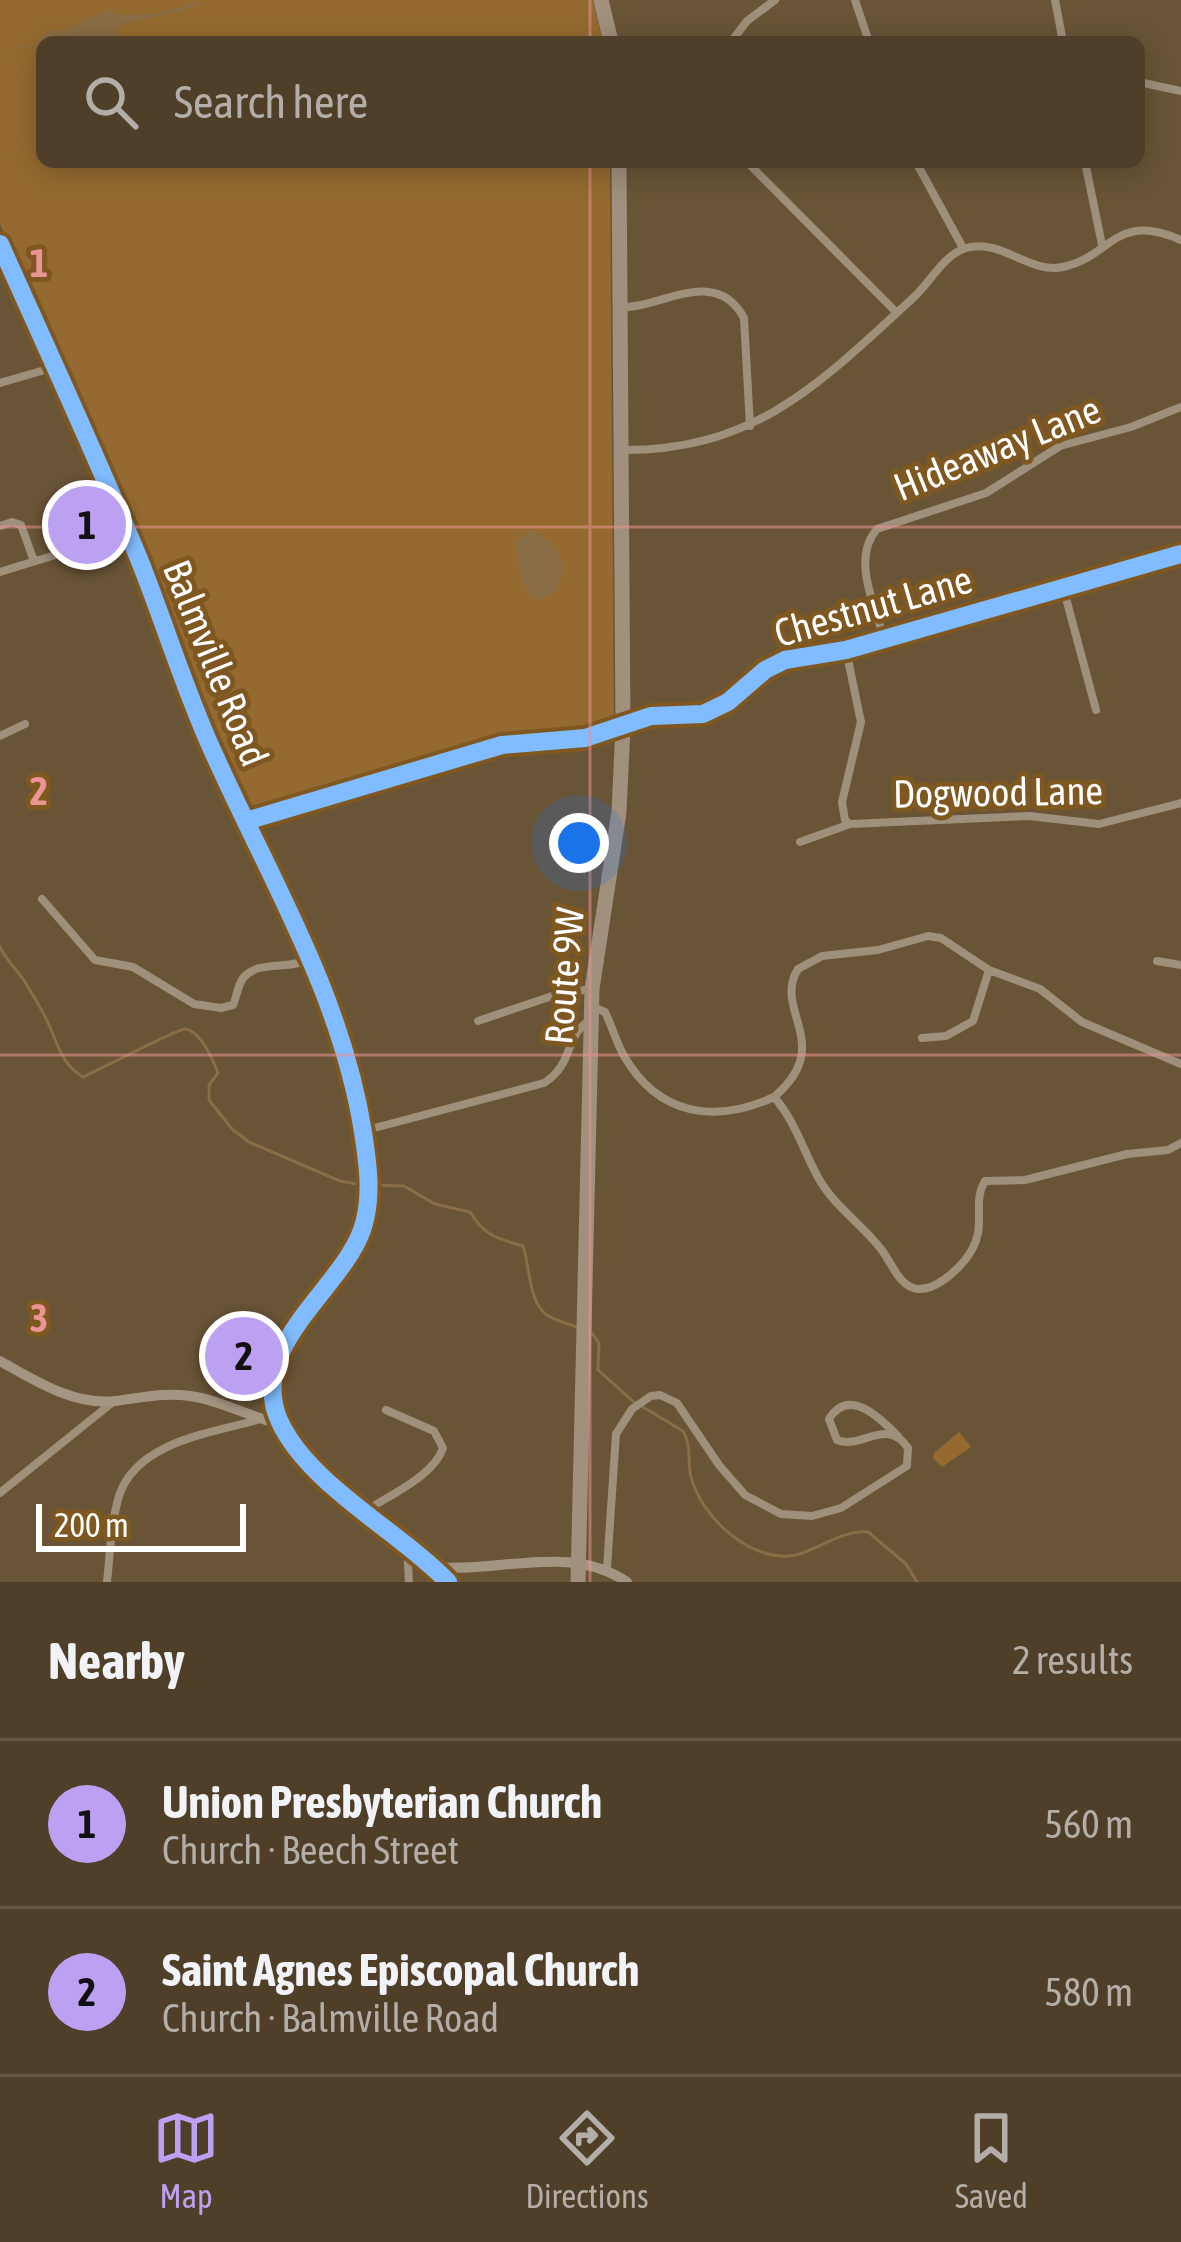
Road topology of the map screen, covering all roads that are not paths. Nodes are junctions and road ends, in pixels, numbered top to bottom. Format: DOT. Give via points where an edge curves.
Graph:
graph roads {
  1 [pos="601,0"];
  2 [pos="775,0"];
  3 [pos="855,0"];
  4 [pos="1055,0"];
  5 [pos="610,36"];
  6 [pos="736,36"];
  7 [pos="866,36"];
  8 [pos="1062,36"];
  9 [pos="1145,83"];
  10 [pos="1181,91"];
  11 [pos="620,168"];
  12 [pos="752,168"];
  13 [pos="919,168"];
  14 [pos="1086,168"];
  15 [pos="1181,240"];
  16 [pos="0,244"];
  17 [pos="1102,245"];
  18 [pos="963,248"];
  19 [pos="618,307"];
  20 [pos="896,312"];
  21 [pos="55,367"];
  22 [pos="0,383"];
  23 [pos="1181,407"];
  24 [pos="750,426"];
  25 [pos="619,450"];
  26 [pos="0,526"];
  27 [pos="127,533"];
  28 [pos="1181,554"];
  29 [pos="34,561"];
  30 [pos="0,572"];
  31 [pos="1063,587"];
  32 [pos="884,638"];
  33 [pos="846,650"];
  34 [pos="1096,710"];
  35 [pos="25,724"];
  36 [pos="623,728"];
  37 [pos="0,736"];
  38 [pos="1181,803"];
  39 [pos="245,821"];
  40 [pos="850,824"];
  41 [pos="800,842"];
  42 [pos="42,899"];
  43 [pos="312,958"];
  44 [pos="1156,961"];
  45 [pos="1181,965"];
  46 [pos="989,970"];
  47 [pos="591,1005"];
  48 [pos="478,1021"];
  49 [pos="922,1038"];
  50 [pos="1181,1064"];
  51 [pos="774,1097"];
  52 [pos="363,1131"];
  53 [pos="1181,1143"];
  54 [pos="0,1361"];
  55 [pos="115,1401"];
  56 [pos="386,1410"];
  57 [pos="259,1419"];
  58 [pos="280,1424"];
  59 [pos="898,1436"];
  60 [pos="0,1493"];
  61 [pos="363,1514"];
  62 [pos="406,1547"];
  63 [pos="579,1562"];
  64 [pos="436,1567"];
  65 [pos="607,1568"];
  66 [pos="107,1582"];
  67 [pos="409,1582"];
  68 [pos="448,1582"];
  69 [pos="578,1582"];
  70 [pos="627,1582"];
  1 -- 5 [label="highway"];
  2 -- 6 [label="street"];
  3 -- 7 [label="street"];
  4 -- 8 [label="street"];
  9 -- 10 [label="street"];
  11 -- 19 [label="highway, Route 9W"];
  12 -- 20 [label="street"];
  13 -- 18 [label="street"];
  14 -- 17 [label="street"];
  15 -- 17 [label="street" via="1145,230"];
  16 -- 21 [label="street, Balmville Road"];
  17 -- 18 [label="street" via="1056,268 993,248"];
  18 -- 20 [label="street"];
  19 -- 24 [label="street" via="640,308 680,292 737,307"];
  19 -- 25 [label="highway, Route 9W"];
  20 -- 24 [label="street" via="805,393"];
  21 -- 22 [label="street"];
  21 -- 27 [label="street, Balmville Road"];
  23 -- 32 [label="street, Hideaway Lane" via="1060,446 986,493 877,529 864,557"];
  24 -- 25 [label="street" via="682,446"];
  25 -- 36 [label="highway, Route 9W"];
  26 -- 29 [label="street" via="21,525"];
  27 -- 29 [label="street"];
  27 -- 39 [label="street, Balmville Road"];
  28 -- 31 [label="street, Chestnut Lane"];
  29 -- 30 [label="street"];
  31 -- 32 [label="street, Chestnut Lane"];
  31 -- 34 [label="street"];
  32 -- 33 [label="street, Chestnut Lane"];
  33 -- 36 [label="street, Chestnut Lane" via="775,664 717,709 651,716"];
  33 -- 40 [label="street, Dogwood Lane" via="861,722 842,802"];
  35 -- 37 [label="street"];
  36 -- 39 [label="street, Chestnut Lane" via="502,746"];
  36 -- 47 [label="highway, Route 9W"];
  38 -- 40 [label="street, Dogwood Lane" via="1099,824 1029,816"];
  39 -- 43 [label="street, Balmville Road"];
  40 -- 41 [label="street"];
  42 -- 43 [label="street" via="95,960 133,967 203,1006 233,1005 241,980 254,970"];
  43 -- 52 [label="street, Balmville Road" via="344,1040"];
  44 -- 45 [label="street"];
  46 -- 49 [label="street" via="973,1021"];
  46 -- 50 [label="street" via="1040,989 1093,1028"];
  46 -- 51 [label="street" via="948,940 928,936 804,964 791,986 800,1066"];
  47 -- 48 [label="street" via="558,994"];
  47 -- 51 [label="street" via="604,1012 635,1072 679,1106 724,1113"];
  47 -- 52 [label="street" via="563,1069 544,1083"];
  47 -- 63 [label="highway, Route 9W"];
  51 -- 53 [label="street" via="833,1200 903,1282 920,1289 949,1276 974,1247 985,1181 1025,1180"];
  52 -- 58 [label="street, Balmville Road" via="363,1227 349,1261 283,1349 273,1394"];
  54 -- 55 [label="street" via="69,1395"];
  55 -- 57 [label="street" via="194,1396"];
  55 -- 60 [label="street"];
  56 -- 61 [label="street" via="434,1431 443,1448 424,1475"];
  57 -- 58 [label="street"];
  57 -- 66 [label="street" via="184,1440 139,1466 119,1496"];
  58 -- 61 [label="street"];
  59 -- 59 [label="street" via="842,1444 830,1413 856,1405"];
  59 -- 65 [label="street" via="908,1448 901,1472 841,1508 794,1517 745,1495 677,1403 651,1396 616,1434"];
  61 -- 62 [label="street"];
  62 -- 64 [label="street"];
  62 -- 67 [label="street"];
  63 -- 64 [label="street"];
  63 -- 65 [label="street"];
  63 -- 69 [label="highway, Route 9W"];
  64 -- 68 [label="street"];
  65 -- 70 [label="street"];
}
